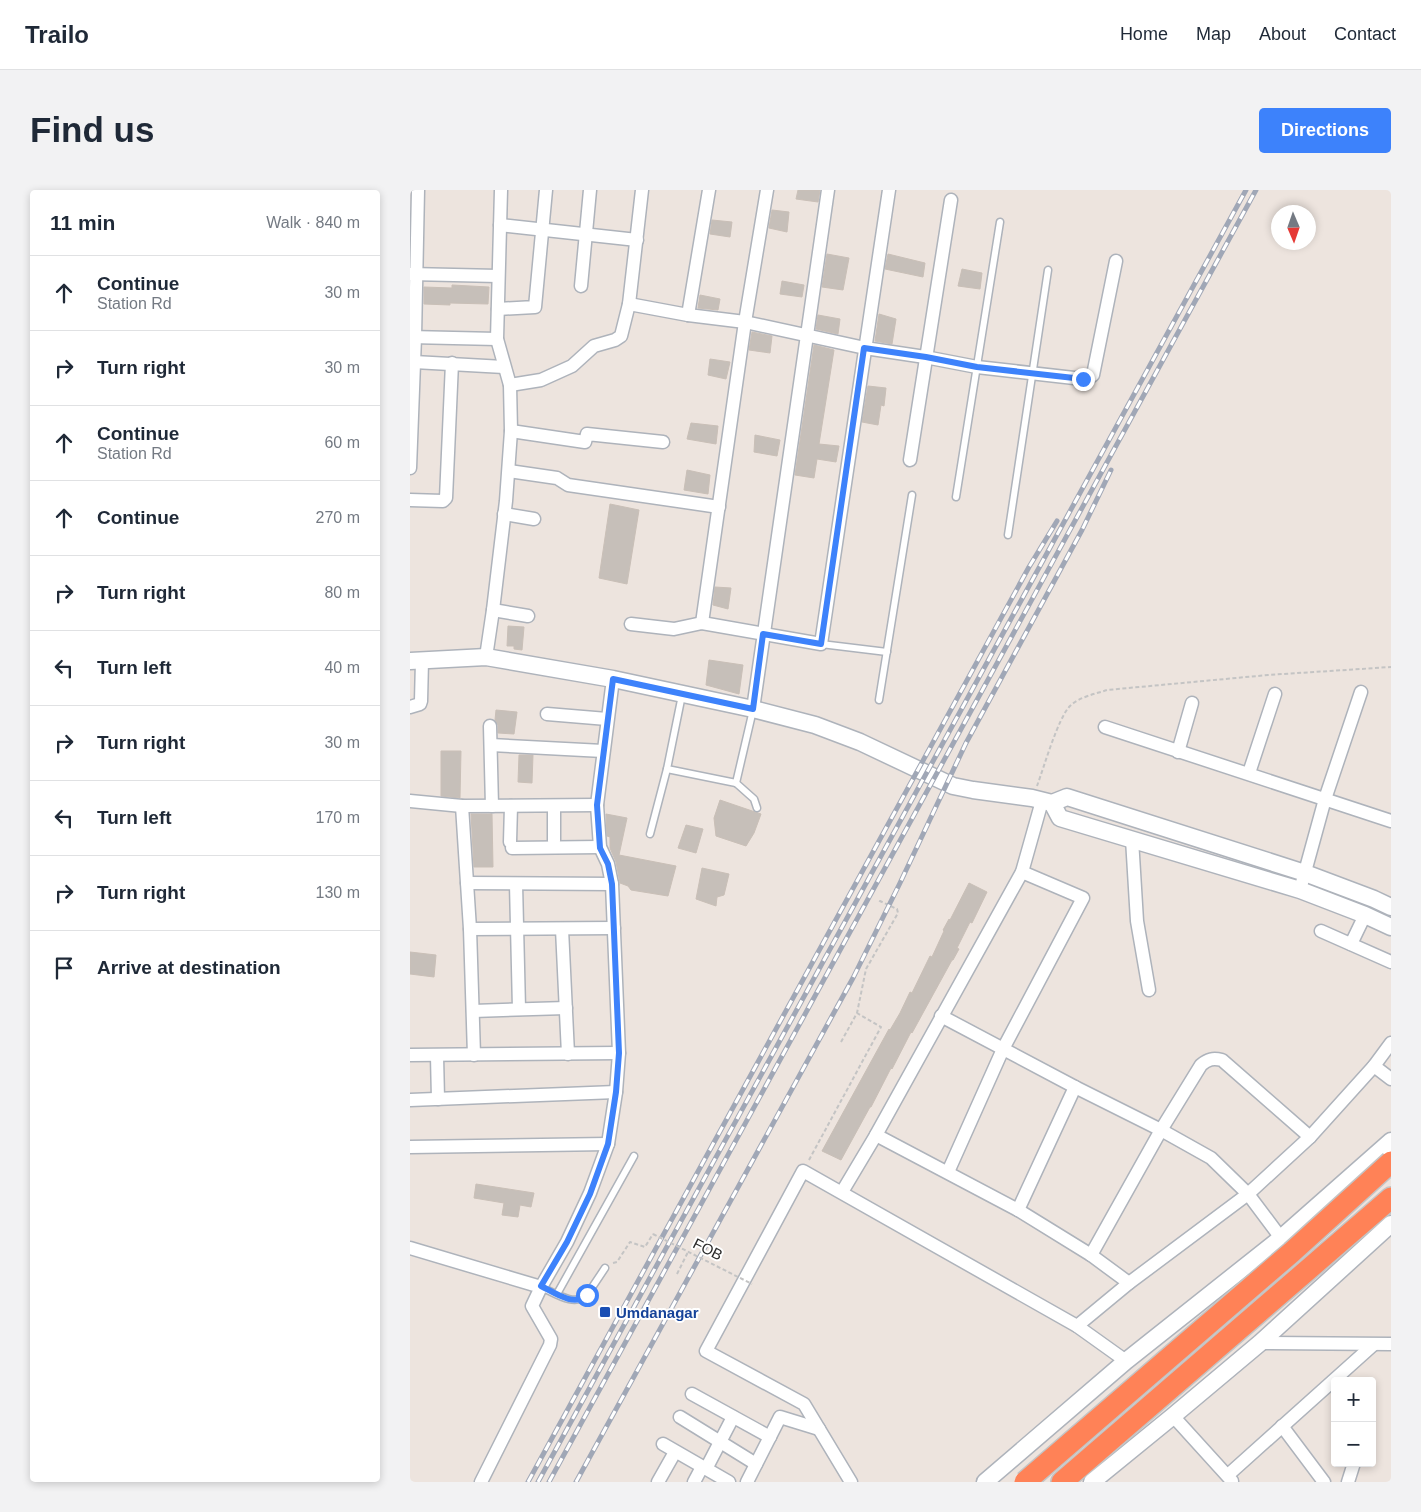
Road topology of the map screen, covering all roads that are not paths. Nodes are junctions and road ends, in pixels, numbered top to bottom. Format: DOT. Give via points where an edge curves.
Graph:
graph roads {
  1 [pos="418,190"];
  2 [pos="502,190"];
  3 [pos="546,190"];
  4 [pos="590,190"];
  5 [pos="642,190"];
  6 [pos="709,190"];
  7 [pos="767,190"];
  8 [pos="828,190"];
  9 [pos="889,190"];
  10 [pos="951,200"];
  11 [pos="1000,222"];
  12 [pos="500,225"];
  13 [pos="543,229"];
  14 [pos="586,233"];
  15 [pos="637,240"];
  16 [pos="1116,261"];
  17 [pos="1048,270"];
  18 [pos="413,274"];
  19 [pos="498,276"];
  20 [pos="581,286"];
  21 [pos="629,304"];
  22 [pos="498,309"];
  23 [pos="688,315"];
  24 [pos="745,322"];
  25 [pos="806,336"];
  26 [pos="412,337"];
  27 [pos="497,339"];
  28 [pos="864,348"];
  29 [pos="926,357"];
  30 [pos="414,362"];
  31 [pos="452,363"];
  32 [pos="504,367"];
  33 [pos="977,367"];
  34 [pos="1033,374"];
  35 [pos="510,385"];
  36 [pos="411,398"];
  37 [pos="511,431"];
  38 [pos="663,442"];
  39 [pos="910,460"];
  40 [pos="410,466"];
  41 [pos="509,471"];
  42 [pos="912,494"];
  43 [pos="956,497"];
  44 [pos="410,500"];
  45 [pos="719,507"];
  46 [pos="504,514"];
  47 [pos="534,519"];
  48 [pos="1008,535"];
  49 [pos="494,610"];
  50 [pos="528,616"];
  51 [pos="702,623"];
  52 [pos="630,624"];
  53 [pos="763,634"];
  54 [pos="821,644"];
  55 [pos="887,652"];
  56 [pos="486,657"];
  57 [pos="416,661"];
  58 [pos="613,679"];
  59 [pos="1361,692"];
  60 [pos="683,694"];
  61 [pos="1275,694"];
  62 [pos="879,700"];
  63 [pos="1192,702"];
  64 [pos="410,706"];
  65 [pos="753,709"];
  66 [pos="547,714"];
  67 [pos="608,719"];
  68 [pos="490,726"];
  69 [pos="1105,727"];
  70 [pos="491,745"];
  71 [pos="603,752"];
  72 [pos="1178,752"];
  73 [pos="668,769"];
  74 [pos="1249,774"];
  75 [pos="736,783"];
  76 [pos="1325,799"];
  77 [pos="410,801"];
  78 [pos="1047,802"];
  79 [pos="597,805"];
  80 [pos="462,806"];
  81 [pos="492,806"];
  82 [pos="511,806"];
  83 [pos="554,806"];
  84 [pos="757,808"];
  85 [pos="1391,821"];
  86 [pos="650,834"];
  87 [pos="1132,840"];
  88 [pos="554,842"];
  89 [pos="600,848"];
  90 [pos="1022,872"];
  91 [pos="1305,873"];
  92 [pos="467,883"];
  93 [pos="516,884"];
  94 [pos="612,884"];
  95 [pos="1300,890"];
  96 [pos="1391,907"];
  97 [pos="1365,915"];
  98 [pos="1391,927"];
  99 [pos="614,928"];
  100 [pos="470,929"];
  101 [pos="517,929"];
  102 [pos="562,929"];
  103 [pos="1321,930"];
  104 [pos="1351,944"];
  105 [pos="1391,962"];
  106 [pos="1149,990"];
  107 [pos="566,1008"];
  108 [pos="519,1010"];
  109 [pos="473,1011"];
  110 [pos="941,1016"];
  111 [pos="1391,1043"];
  112 [pos="1003,1049"];
  113 [pos="619,1053"];
  114 [pos="568,1054"];
  115 [pos="410,1055"];
  116 [pos="474,1055"];
  117 [pos="437,1056"];
  118 [pos="1374,1066"];
  119 [pos="1391,1079"];
  120 [pos="1074,1086"];
  121 [pos="616,1092"];
  122 [pos="438,1099"];
  123 [pos="410,1100"];
  124 [pos="1161,1130"];
  125 [pos="876,1135"];
  126 [pos="1310,1137"];
  127 [pos="1391,1141"];
  128 [pos="608,1144"];
  129 [pos="410,1147"];
  130 [pos="634,1156"];
  131 [pos="1382,1159"];
  132 [pos="948,1172"];
  133 [pos="1391,1176"];
  134 [pos="842,1192"];
  135 [pos="1248,1194"];
  136 [pos="1391,1198"];
  137 [pos="1018,1210"];
  138 [pos="1391,1224"];
  139 [pos="1281,1238"];
  140 [pos="410,1248"];
  141 [pos="1091,1255"];
  142 [pos="605,1268"];
  143 [pos="1129,1283"];
  144 [pos="541,1286"];
  145 [pos="557,1294"];
  146 [pos="1077,1326"];
  147 [pos="1260,1343"];
  148 [pos="1391,1344"];
  149 [pos="1373,1345"];
  150 [pos="1126,1361"];
  151 [pos="692,1394"];
  152 [pos="1173,1416"];
  153 [pos="680,1417"];
  154 [pos="733,1417"];
  155 [pos="1282,1426"];
  156 [pos="819,1429"];
  157 [pos="770,1437"];
  158 [pos="720,1442"];
  159 [pos="663,1444"];
  160 [pos="675,1452"];
  161 [pos="756,1464"];
  162 [pos="1353,1467"];
  163 [pos="704,1468"];
  164 [pos="1230,1479"];
  165 [pos="481,1482"];
  166 [pos="658,1482"];
  167 [pos="694,1482"];
  168 [pos="729,1482"];
  169 [pos="746,1482"];
  170 [pos="851,1482"];
  171 [pos="985,1482"];
  172 [pos="1025,1482"];
  173 [pos="1062,1482"];
  174 [pos="1092,1482"];
  175 [pos="1324,1482"];
  176 [pos="1348,1482"];
  1 -- 18 [label="street"];
  2 -- 12 [label="street"];
  3 -- 13 [label="street"];
  4 -- 14 [label="street"];
  5 -- 15 [label="street"];
  6 -- 23 [label="street"];
  7 -- 24 [label="street"];
  8 -- 25 [label="street"];
  9 -- 28 [label="street"];
  10 -- 29 [label="street"];
  11 -- 33 [label="lane"];
  12 -- 13 [label="street"];
  12 -- 19 [label="street"];
  13 -- 14 [label="street"];
  13 -- 22 [label="street" via="535,307"];
  14 -- 15 [label="street"];
  14 -- 20 [label="street"];
  15 -- 21 [label="street"];
  16 -- 34 [label="street" via="1093,375 1083,379"];
  17 -- 34 [label="lane"];
  18 -- 19 [label="street"];
  18 -- 26 [label="street"];
  19 -- 22 [label="street"];
  21 -- 23 [label="street"];
  21 -- 35 [label="street" via="618,339 594,346 572,366 541,380"];
  22 -- 27 [label="street"];
  23 -- 24 [label="street"];
  24 -- 25 [label="street"];
  24 -- 45 [label="street"];
  25 -- 28 [label="street"];
  25 -- 53 [label="street"];
  26 -- 27 [label="street"];
  26 -- 30 [label="street"];
  27 -- 32 [label="street"];
  28 -- 29 [label="street"];
  28 -- 54 [label="street"];
  29 -- 33 [label="street"];
  29 -- 39 [label="street"];
  30 -- 31 [label="street"];
  30 -- 36 [label="street"];
  31 -- 32 [label="street"];
  31 -- 44 [label="street" via="446,498 443,501"];
  32 -- 35 [label="street"];
  33 -- 34 [label="street"];
  33 -- 43 [label="lane"];
  34 -- 48 [label="lane"];
  35 -- 37 [label="street"];
  36 -- 40 [label="street"];
  37 -- 38 [label="street" via="585,442 587,434"];
  37 -- 41 [label="street"];
  41 -- 45 [label="street" via="557,478 568,484"];
  41 -- 46 [label="street"];
  42 -- 55 [label="lane"];
  45 -- 51 [label="street"];
  46 -- 47 [label="street"];
  46 -- 49 [label="street"];
  49 -- 50 [label="street"];
  49 -- 56 [label="street"];
  51 -- 52 [label="street" via="674,629"];
  51 -- 53 [label="street"];
  53 -- 54 [label="street"];
  53 -- 65 [label="street"];
  54 -- 55 [label="lane"];
  55 -- 62 [label="lane"];
  56 -- 57 [label="main road"];
  56 -- 58 [label="main road"];
  57 -- 64 [label="street" via="421,701"];
  58 -- 60 [label="main road"];
  58 -- 67 [label="street"];
  59 -- 76 [label="street"];
  60 -- 65 [label="main road"];
  60 -- 73 [label="lane"];
  61 -- 74 [label="street"];
  63 -- 72 [label="street"];
  65 -- 75 [label="lane"];
  65 -- 78 [label="main road" via="860,742 953,786"];
  66 -- 67 [label="street"];
  67 -- 71 [label="street"];
  68 -- 70 [label="street"];
  69 -- 72 [label="street"];
  70 -- 71 [label="street"];
  70 -- 81 [label="street"];
  71 -- 79 [label="street"];
  72 -- 74 [label="street"];
  73 -- 75 [label="lane"];
  73 -- 86 [label="lane"];
  74 -- 76 [label="street"];
  75 -- 84 [label="lane" via="754,799"];
  76 -- 85 [label="street"];
  76 -- 91 [label="street"];
  77 -- 80 [label="street"];
  78 -- 87 [label="main road" via="1060,818"];
  78 -- 90 [label="street"];
  78 -- 91 [label="main road" via="1067,797"];
  79 -- 83 [label="street"];
  79 -- 89 [label="street"];
  80 -- 81 [label="street"];
  80 -- 92 [label="street"];
  81 -- 82 [label="street"];
  82 -- 83 [label="street"];
  82 -- 89 [label="street" via="511,845"];
  83 -- 88 [label="street"];
  87 -- 95 [label="main road"];
  87 -- 106 [label="street" via="1137,921"];
  89 -- 94 [label="street" via="608,864"];
  90 -- 110 [label="street"];
  90 -- 112 [label="street" via="1084,898"];
  91 -- 95 [label="street"];
  91 -- 96 [label="main road"];
  92 -- 93 [label="street"];
  92 -- 100 [label="street"];
  93 -- 94 [label="street"];
  93 -- 101 [label="street"];
  94 -- 99 [label="street"];
  95 -- 97 [label="main road"];
  97 -- 98 [label="main road"];
  97 -- 104 [label="street"];
  99 -- 102 [label="street"];
  99 -- 113 [label="street"];
  100 -- 101 [label="street"];
  100 -- 109 [label="street"];
  101 -- 102 [label="street"];
  101 -- 108 [label="street"];
  102 -- 107 [label="street"];
  103 -- 104 [label="street"];
  104 -- 105 [label="street"];
  107 -- 108 [label="street"];
  107 -- 114 [label="street"];
  108 -- 109 [label="street"];
  109 -- 116 [label="street"];
  110 -- 112 [label="street"];
  110 -- 125 [label="street"];
  111 -- 118 [label="street"];
  112 -- 120 [label="street"];
  112 -- 132 [label="street"];
  113 -- 114 [label="street"];
  113 -- 121 [label="street"];
  114 -- 116 [label="street"];
  115 -- 117 [label="street"];
  116 -- 117 [label="street"];
  117 -- 122 [label="street"];
  118 -- 119 [label="street"];
  118 -- 126 [label="street"];
  120 -- 124 [label="street"];
  120 -- 137 [label="street"];
  121 -- 122 [label="street"];
  121 -- 128 [label="street"];
  122 -- 123 [label="street"];
  124 -- 126 [label="street" via="1201,1065 1216,1058"];
  124 -- 135 [label="street" via="1211,1158"];
  124 -- 141 [label="street"];
  125 -- 132 [label="street"];
  125 -- 134 [label="street"];
  126 -- 135 [label="street"];
  127 -- 131 [label="main road"];
  128 -- 129 [label="street"];
  128 -- 144 [label="street" via="590,1194"];
  130 -- 145 [label="lane"];
  131 -- 133 [label="street"];
  131 -- 139 [label="main road"];
  131 -- 172 [label="highway, bridge" via="1292,1252"];
  132 -- 137 [label="street"];
  134 -- 146 [label="street"];
  134 -- 156 [label="street" via="803,1171 736,1304 706,1351 804,1404"];
  135 -- 139 [label="street"];
  135 -- 143 [label="street"];
  136 -- 173 [label="highway"];
  137 -- 141 [label="street"];
  138 -- 147 [label="main road"];
  139 -- 150 [label="main road"];
  140 -- 144 [label="street"];
  141 -- 143 [label="street"];
  142 -- 145 [label="lane" via="584,1298 570,1300"];
  143 -- 146 [label="street"];
  144 -- 145 [label="lane"];
  144 -- 165 [label="street" via="532,1306 551,1339 550,1345"];
  146 -- 150 [label="street"];
  147 -- 149 [label="street"];
  147 -- 152 [label="main road"];
  148 -- 149 [label="street"];
  149 -- 155 [label="street"];
  150 -- 171 [label="main road"];
  151 -- 154 [label="street"];
  152 -- 164 [label="street"];
  152 -- 174 [label="main road"];
  153 -- 158 [label="street"];
  154 -- 157 [label="street"];
  154 -- 158 [label="street"];
  155 -- 164 [label="street"];
  155 -- 175 [label="street"];
  156 -- 157 [label="street" via="780,1417"];
  156 -- 170 [label="street"];
  157 -- 161 [label="street"];
  158 -- 161 [label="street"];
  158 -- 163 [label="street"];
  159 -- 160 [label="street"];
  160 -- 163 [label="street"];
  160 -- 166 [label="street"];
  161 -- 169 [label="street"];
  162 -- 176 [label="street"];
  163 -- 167 [label="street"];
  163 -- 168 [label="street"];
}
